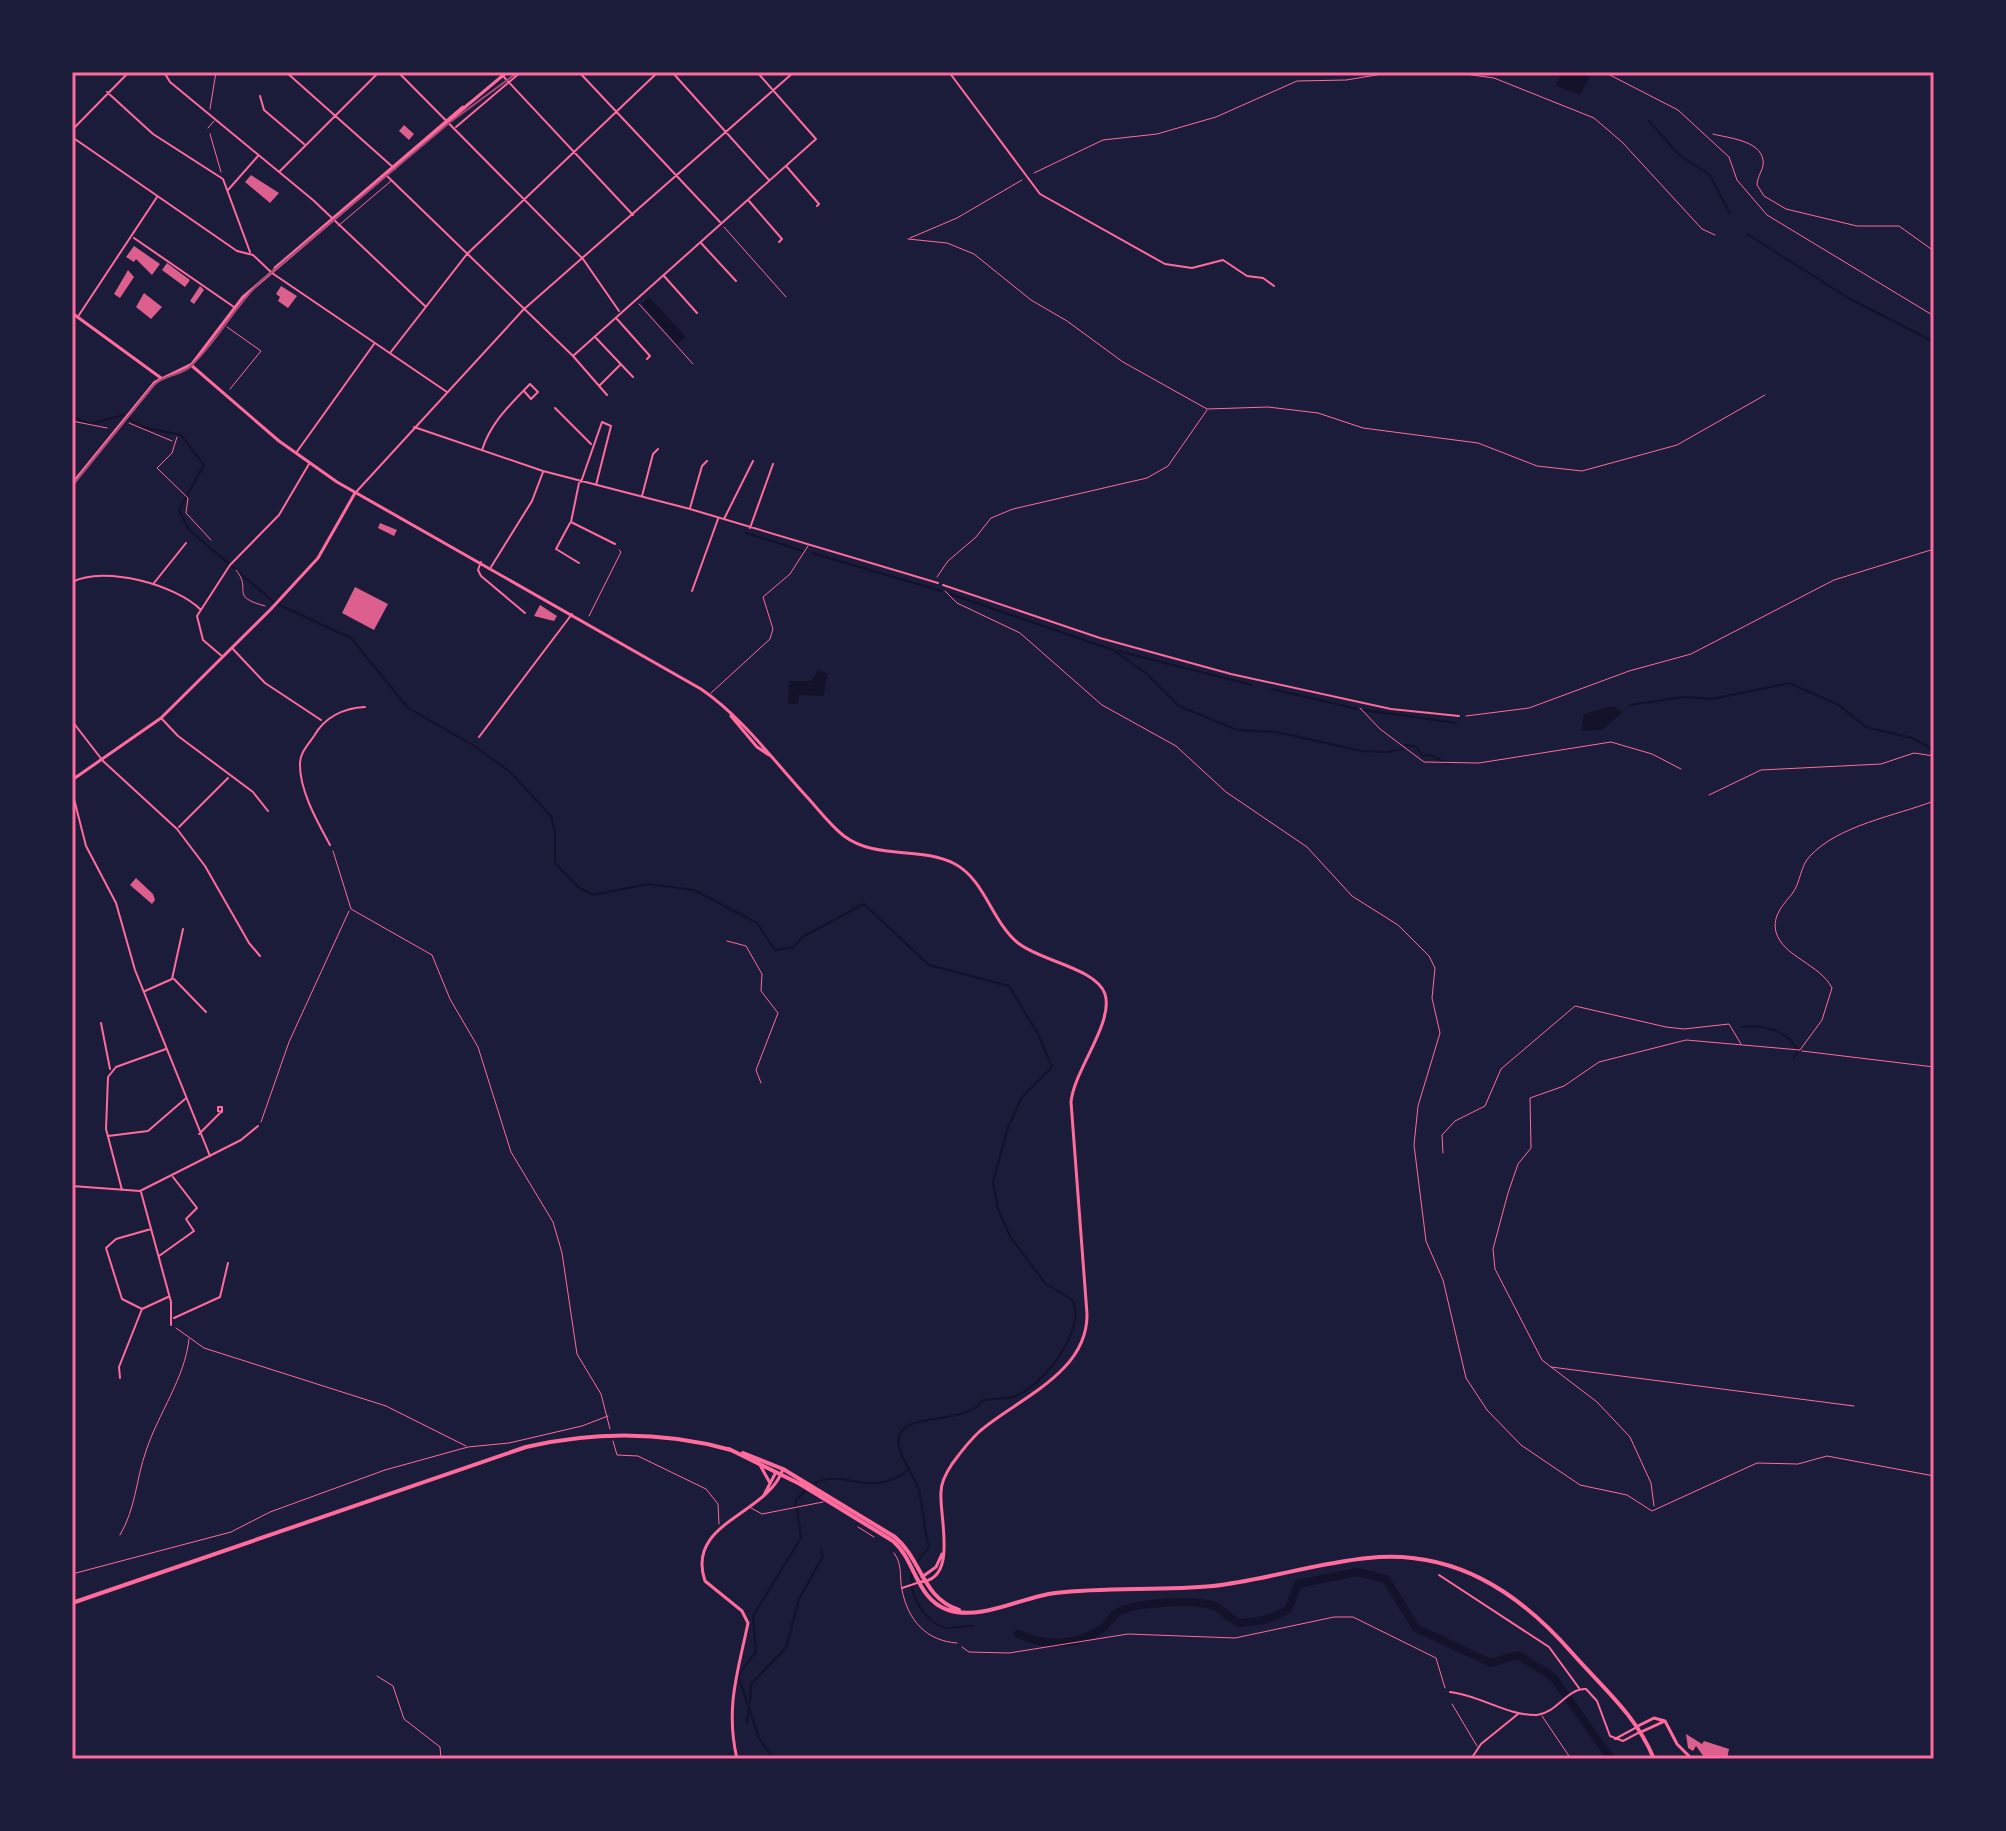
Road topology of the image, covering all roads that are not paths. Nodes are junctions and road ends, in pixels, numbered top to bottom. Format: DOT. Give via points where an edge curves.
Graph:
graph roads {
  1 [pos="129,72"];
  2 [pos="151,72"];
  3 [pos="164,72"];
  4 [pos="286,72"];
  5 [pos="379,72"];
  6 [pos="398,72"];
  7 [pos="521,72"];
  8 [pos="579,72"];
  9 [pos="658,72"];
  10 [pos="672,72"];
  11 [pos="757,72"];
  12 [pos="794,72"];
  13 [pos="808,72"];
  14 [pos="828,72"];
  15 [pos="949,72"];
  16 [pos="505,74"];
  17 [pos="509,82"];
  18 [pos="773,90"];
  19 [pos="107,92"];
  20 [pos="260,96"];
  21 [pos="615,111"];
  22 [pos="336,115"];
  23 [pos="215,119"];
  24 [pos="447,122"];
  25 [pos="208,128"];
  26 [pos="455,128"];
  27 [pos="72,130"];
  28 [pos="726,132"];
  29 [pos="72,137"];
  30 [pos="305,145"];
  31 [pos="572,151"];
  32 [pos="259,155"];
  33 [pos="786,167"];
  34 [pos="394,168"];
  35 [pos="279,172"];
  36 [pos="386,174"];
  37 [pos="677,176"];
  38 [pos="392,181"];
  39 [pos="770,181"];
  40 [pos="227,190"];
  41 [pos="158,196"];
  42 [pos="523,197"];
  43 [pos="748,201"];
  44 [pos="817,206"];
  45 [pos="633,215"];
  46 [pos="332,220"];
  47 [pos="722,224"];
  48 [pos="338,226"];
  49 [pos="133,237"];
  50 [pos="779,242"];
  51 [pos="701,243"];
  52 [pos="250,254"];
  53 [pos="467,254"];
  54 [pos="583,259"];
  55 [pos="271,272"];
  56 [pos="664,276"];
  57 [pos="736,281"];
  58 [pos="1274,286"];
  59 [pos="234,307"];
  60 [pos="426,307"];
  61 [pos="523,310"];
  62 [pos="620,312"];
  63 [pos="72,313"];
  64 [pos="697,313"];
  65 [pos="77,317"];
  66 [pos="617,319"];
  67 [pos="596,338"];
  68 [pos="374,344"];
  69 [pos="389,354"];
  70 [pos="573,356"];
  71 [pos="647,359"];
  72 [pos="621,364"];
  73 [pos="191,365"];
  74 [pos="633,377"];
  75 [pos="161,378"];
  76 [pos="598,386"];
  77 [pos="524,391"];
  78 [pos="447,392"];
  79 [pos="607,395"];
  80 [pos="555,408"];
  81 [pos="414,427"];
  82 [pos="593,445"];
  83 [pos="658,449"];
  84 [pos="481,451"];
  85 [pos="295,454"];
  86 [pos="707,461"];
  87 [pos="753,461"];
  88 [pos="309,463"];
  89 [pos="773,464"];
  90 [pos="543,471"];
  91 [pos="580,482"];
  92 [pos="72,484"];
  93 [pos="596,486"];
  94 [pos="355,493"];
  95 [pos="642,497"];
  96 [pos="690,509"];
  97 [pos="718,518"];
  98 [pos="724,520"];
  99 [pos="571,522"];
  100 [pos="749,529"];
  101 [pos="186,543"];
  102 [pos="615,544"];
  103 [pos="808,546"];
  104 [pos="481,562"];
  105 [pos="579,563"];
  106 [pos="491,567"];
  107 [pos="72,582"];
  108 [pos="938,583"];
  109 [pos="154,584"];
  110 [pos="943,585"];
  111 [pos="692,591"];
  112 [pos="202,611"];
  113 [pos="525,613"];
  114 [pos="572,614"];
  115 [pos="232,648"];
  116 [pos="223,657"];
  117 [pos="710,695"];
  118 [pos="365,707"];
  119 [pos="1459,716"];
  120 [pos="161,718"];
  121 [pos="72,721"];
  122 [pos="323,721"];
  123 [pos="479,737"];
  124 [pos="103,761"];
  125 [pos="229,777"];
  126 [pos="72,780"];
  127 [pos="72,791"];
  128 [pos="73,798"];
  129 [pos="268,811"];
  130 [pos="177,829"];
  131 [pos="330,845"];
  132 [pos="183,929"];
  133 [pos="260,956"];
  134 [pos="172,979"];
  135 [pos="144,991"];
  136 [pos="206,1012"];
  137 [pos="101,1023"];
  138 [pos="167,1049"];
  139 [pos="111,1070"];
  140 [pos="186,1098"];
  141 [pos="221,1112"];
  142 [pos="258,1126"];
  143 [pos="199,1134"];
  144 [pos="107,1136"];
  145 [pos="210,1156"];
  146 [pos="172,1176"];
  147 [pos="72,1186"];
  148 [pos="122,1190"];
  149 [pos="140,1191"];
  150 [pos="151,1229"];
  151 [pos="159,1256"];
  152 [pos="228,1263"];
  153 [pos="168,1297"];
  154 [pos="142,1309"];
  155 [pos="173,1318"];
  156 [pos="171,1325"];
  157 [pos="120,1378"];
  158 [pos="729,1449"];
  159 [pos="757,1463"];
  160 [pos="781,1471"];
  161 [pos="770,1483"];
  162 [pos="762,1499"];
  163 [pos="824,1499"];
  164 [pos="751,1508"];
  165 [pos="894,1553"];
  166 [pos="1439,1575"];
  167 [pos="919,1580"];
  168 [pos="902,1588"];
  169 [pos="72,1603"];
  170 [pos="957,1643"];
  171 [pos="1580,1689"];
  172 [pos="1448,1692"];
  173 [pos="1452,1704"];
  174 [pos="1519,1712"];
  175 [pos="1541,1714"];
  176 [pos="1640,1729"];
  177 [pos="1614,1739"];
  178 [pos="1478,1747"];
  179 [pos="737,1759"];
  180 [pos="1471,1759"];
  181 [pos="1571,1759"];
  182 [pos="1654,1759"];
  183 [pos="1692,1759"];
  1 -- 19 [label="street"];
  2 -- 3 [label="street"];
  3 -- 23 [label="street"];
  4 -- 22 [label="street"];
  5 -- 22 [label="street"];
  6 -- 24 [label="street"];
  7 -- 17 [label="street"];
  8 -- 21 [label="street"];
  9 -- 21 [label="street"];
  10 -- 28 [label="street"];
  11 -- 18 [label="street"];
  12 -- 18 [label="street"];
  13 -- 14 [label="street"];
  15 -- 58 [label="street" via="1026,178 1051,202 1165,264 1192,268 1223,260"];
  16 -- 17 [label="street"];
  16 -- 24 [label="street"];
  17 -- 26 [label="street"];
  17 -- 31 [label="street"];
  18 -- 28 [label="street"];
  18 -- 33 [label="street" via="816,139"];
  19 -- 27 [label="street"];
  19 -- 40 [label="street" via="159,139 219,176"];
  20 -- 30 [label="street" via="264,110"];
  21 -- 31 [label="street"];
  21 -- 37 [label="street"];
  22 -- 30 [label="street"];
  22 -- 34 [label="street"];
  23 -- 25 [label="lane"];
  23 -- 32 [label="street"];
  24 -- 26 [label="street"];
  24 -- 34 [label="street"];
  26 -- 42 [label="street"];
  28 -- 37 [label="street"];
  28 -- 39 [label="street"];
  29 -- 41 [label="street"];
  30 -- 35 [label="street"];
  31 -- 42 [label="street"];
  31 -- 45 [label="street"];
  32 -- 35 [label="street"];
  32 -- 40 [label="street"];
  33 -- 39 [label="street"];
  33 -- 44 [label="street"];
  34 -- 36 [label="street"];
  35 -- 46 [label="street"];
  36 -- 38 [label="street"];
  36 -- 46 [label="street"];
  37 -- 45 [label="street"];
  37 -- 47 [label="street"];
  38 -- 48 [label="lane"];
  38 -- 53 [label="street"];
  39 -- 43 [label="street"];
  40 -- 52 [label="street"];
  41 -- 49 [label="street"];
  41 -- 52 [label="street" via="237,251"];
  42 -- 53 [label="street"];
  42 -- 54 [label="street"];
  43 -- 47 [label="street"];
  43 -- 50 [label="street" via="782,239"];
  45 -- 54 [label="street"];
  46 -- 48 [label="street"];
  46 -- 55 [label="street"];
  47 -- 51 [label="street"];
  48 -- 60 [label="street"];
  49 -- 59 [label="street"];
  49 -- 65 [label="street"];
  51 -- 56 [label="street"];
  51 -- 57 [label="street"];
  52 -- 55 [label="street"];
  53 -- 60 [label="street"];
  53 -- 61 [label="street"];
  54 -- 61 [label="street"];
  54 -- 62 [label="street"];
  55 -- 59 [label="street"];
  55 -- 68 [label="street"];
  56 -- 62 [label="street"];
  56 -- 64 [label="street"];
  59 -- 73 [label="street"];
  60 -- 69 [label="street"];
  61 -- 70 [label="street"];
  61 -- 78 [label="street"];
  62 -- 66 [label="street"];
  63 -- 65 [label="street"];
  65 -- 75 [label="street"];
  66 -- 67 [label="street"];
  66 -- 71 [label="street" via="650,356"];
  67 -- 70 [label="street"];
  67 -- 72 [label="street"];
  68 -- 69 [label="street"];
  68 -- 85 [label="street"];
  69 -- 78 [label="street"];
  70 -- 76 [label="street"];
  72 -- 74 [label="street"];
  72 -- 76 [label="street"];
  73 -- 75 [label="street"];
  73 -- 85 [label="street"];
  75 -- 92 [label="street"];
  76 -- 79 [label="street"];
  77 -- 84 [label="street" via="490,427"];
  78 -- 81 [label="street"];
  80 -- 82 [label="street"];
  81 -- 84 [label="street"];
  81 -- 94 [label="street"];
  82 -- 91 [label="street"];
  82 -- 93 [label="street" via="600,422 611,425"];
  83 -- 95 [label="street"];
  84 -- 90 [label="street"];
  85 -- 88 [label="street"];
  86 -- 96 [label="street"];
  87 -- 98 [label="street"];
  88 -- 94 [label="street"];
  88 -- 112 [label="street" via="279,515 230,565"];
  89 -- 100 [label="street"];
  90 -- 91 [label="street"];
  90 -- 106 [label="street" via="536,494"];
  91 -- 93 [label="street"];
  91 -- 99 [label="street"];
  93 -- 95 [label="street"];
  94 -- 104 [label="street"];
  94 -- 115 [label="street" via="318,558"];
  95 -- 96 [label="street"];
  96 -- 97 [label="street"];
  97 -- 98 [label="street"];
  97 -- 111 [label="street"];
  98 -- 100 [label="street"];
  99 -- 102 [label="street"];
  99 -- 105 [label="street" via="556,549"];
  100 -- 103 [label="street"];
  101 -- 109 [label="street"];
  103 -- 108 [label="street"];
  103 -- 117 [label="lane" via="790,574 763,597 772,634"];
  104 -- 106 [label="street"];
  104 -- 113 [label="street" via="481,576"];
  106 -- 114 [label="street"];
  107 -- 109 [label="street" via="102,575"];
  108 -- 110 [label="lane"];
  109 -- 112 [label="street" via="176,591"];
  110 -- 119 [label="street" via="1135,649 1360,702"];
  112 -- 116 [label="street" via="197,616 200,634"];
  114 -- 117 [label="street"];
  114 -- 123 [label="street"];
  115 -- 116 [label="street"];
  115 -- 122 [label="street" via="265,683"];
  116 -- 120 [label="street"];
  117 -- 167 [label="street" via="844,836 867,847 958,865 1015,941 1096,981 1106,997 1105,1017 1071,1102 1087,1314 1083,1338 1066,1364 978,1432 950,1467 941,1492 940,1570"];
  118 -- 122 [label="street"];
  120 -- 124 [label="street"];
  120 -- 125 [label="street"];
  121 -- 124 [label="street"];
  122 -- 131 [label="street" via="300,764 312,810"];
  124 -- 126 [label="street"];
  124 -- 130 [label="street"];
  125 -- 129 [label="street" via="253,792"];
  125 -- 130 [label="street"];
  127 -- 128 [label="street"];
  128 -- 135 [label="street" via="86,846 116,903"];
  130 -- 133 [label="street"];
  132 -- 134 [label="street"];
  134 -- 135 [label="street"];
  134 -- 136 [label="street"];
  135 -- 138 [label="street"];
  137 -- 139 [label="street"];
  138 -- 139 [label="street"];
  138 -- 140 [label="street"];
  139 -- 144 [label="street"];
  140 -- 143 [label="street"];
  140 -- 144 [label="street" via="148,1131"];
  141 -- 143 [label="street"];
  142 -- 145 [label="street"];
  143 -- 145 [label="street"];
  144 -- 148 [label="street"];
  145 -- 146 [label="street"];
  146 -- 149 [label="street"];
  146 -- 151 [label="street" via="197,1208 186,1219 194,1231"];
  147 -- 148 [label="street"];
  148 -- 149 [label="street"];
  149 -- 150 [label="street"];
  150 -- 151 [label="street"];
  150 -- 154 [label="street" via="116,1239 106,1248 119,1296"];
  151 -- 153 [label="street"];
  152 -- 155 [label="street" via="220,1297"];
  153 -- 154 [label="street"];
  153 -- 155 [label="street"];
  154 -- 157 [label="street" via="119,1367"];
  155 -- 156 [label="street"];
  158 -- 159 [label="main road"];
  158 -- 160 [label="main road"];
  158 -- 169 [label="main road" via="654,1434 583,1436 526,1447"];
  159 -- 160 [label="main road"];
  159 -- 161 [label="street"];
  160 -- 161 [label="street"];
  160 -- 162 [label="street"];
  160 -- 163 [label="main road"];
  161 -- 162 [label="street"];
  162 -- 164 [label="street"];
  163 -- 164 [label="lane" via="762,1514"];
  163 -- 167 [label="main road" via="893,1541"];
  163 -- 167 [label="main road" via="895,1537 914,1561"];
  164 -- 179 [label="street" via="705,1544 703,1575 748,1623 734,1676"];
  165 -- 168 [label="lane"];
  166 -- 171 [label="street" via="1549,1647"];
  167 -- 168 [label="street"];
  167 -- 176 [label="main road" via="941,1607 973,1612 1051,1593 1211,1586 1365,1558 1418,1559 1457,1567 1512,1595 1555,1632"];
  168 -- 170 [label="lane" via="921,1629 935,1639"];
  171 -- 175 [label="street"];
  171 -- 177 [label="street" via="1593,1695"];
  172 -- 174 [label="street"];
  173 -- 178 [label="lane"];
  174 -- 175 [label="street"];
  174 -- 178 [label="street"];
  175 -- 181 [label="lane"];
  176 -- 177 [label="street"];
  176 -- 177 [label="street" via="1623,1741"];
  176 -- 182 [label="main road"];
  176 -- 183 [label="street" via="1665,1721"];
  178 -- 180 [label="street" via="1478,1756"];
}
